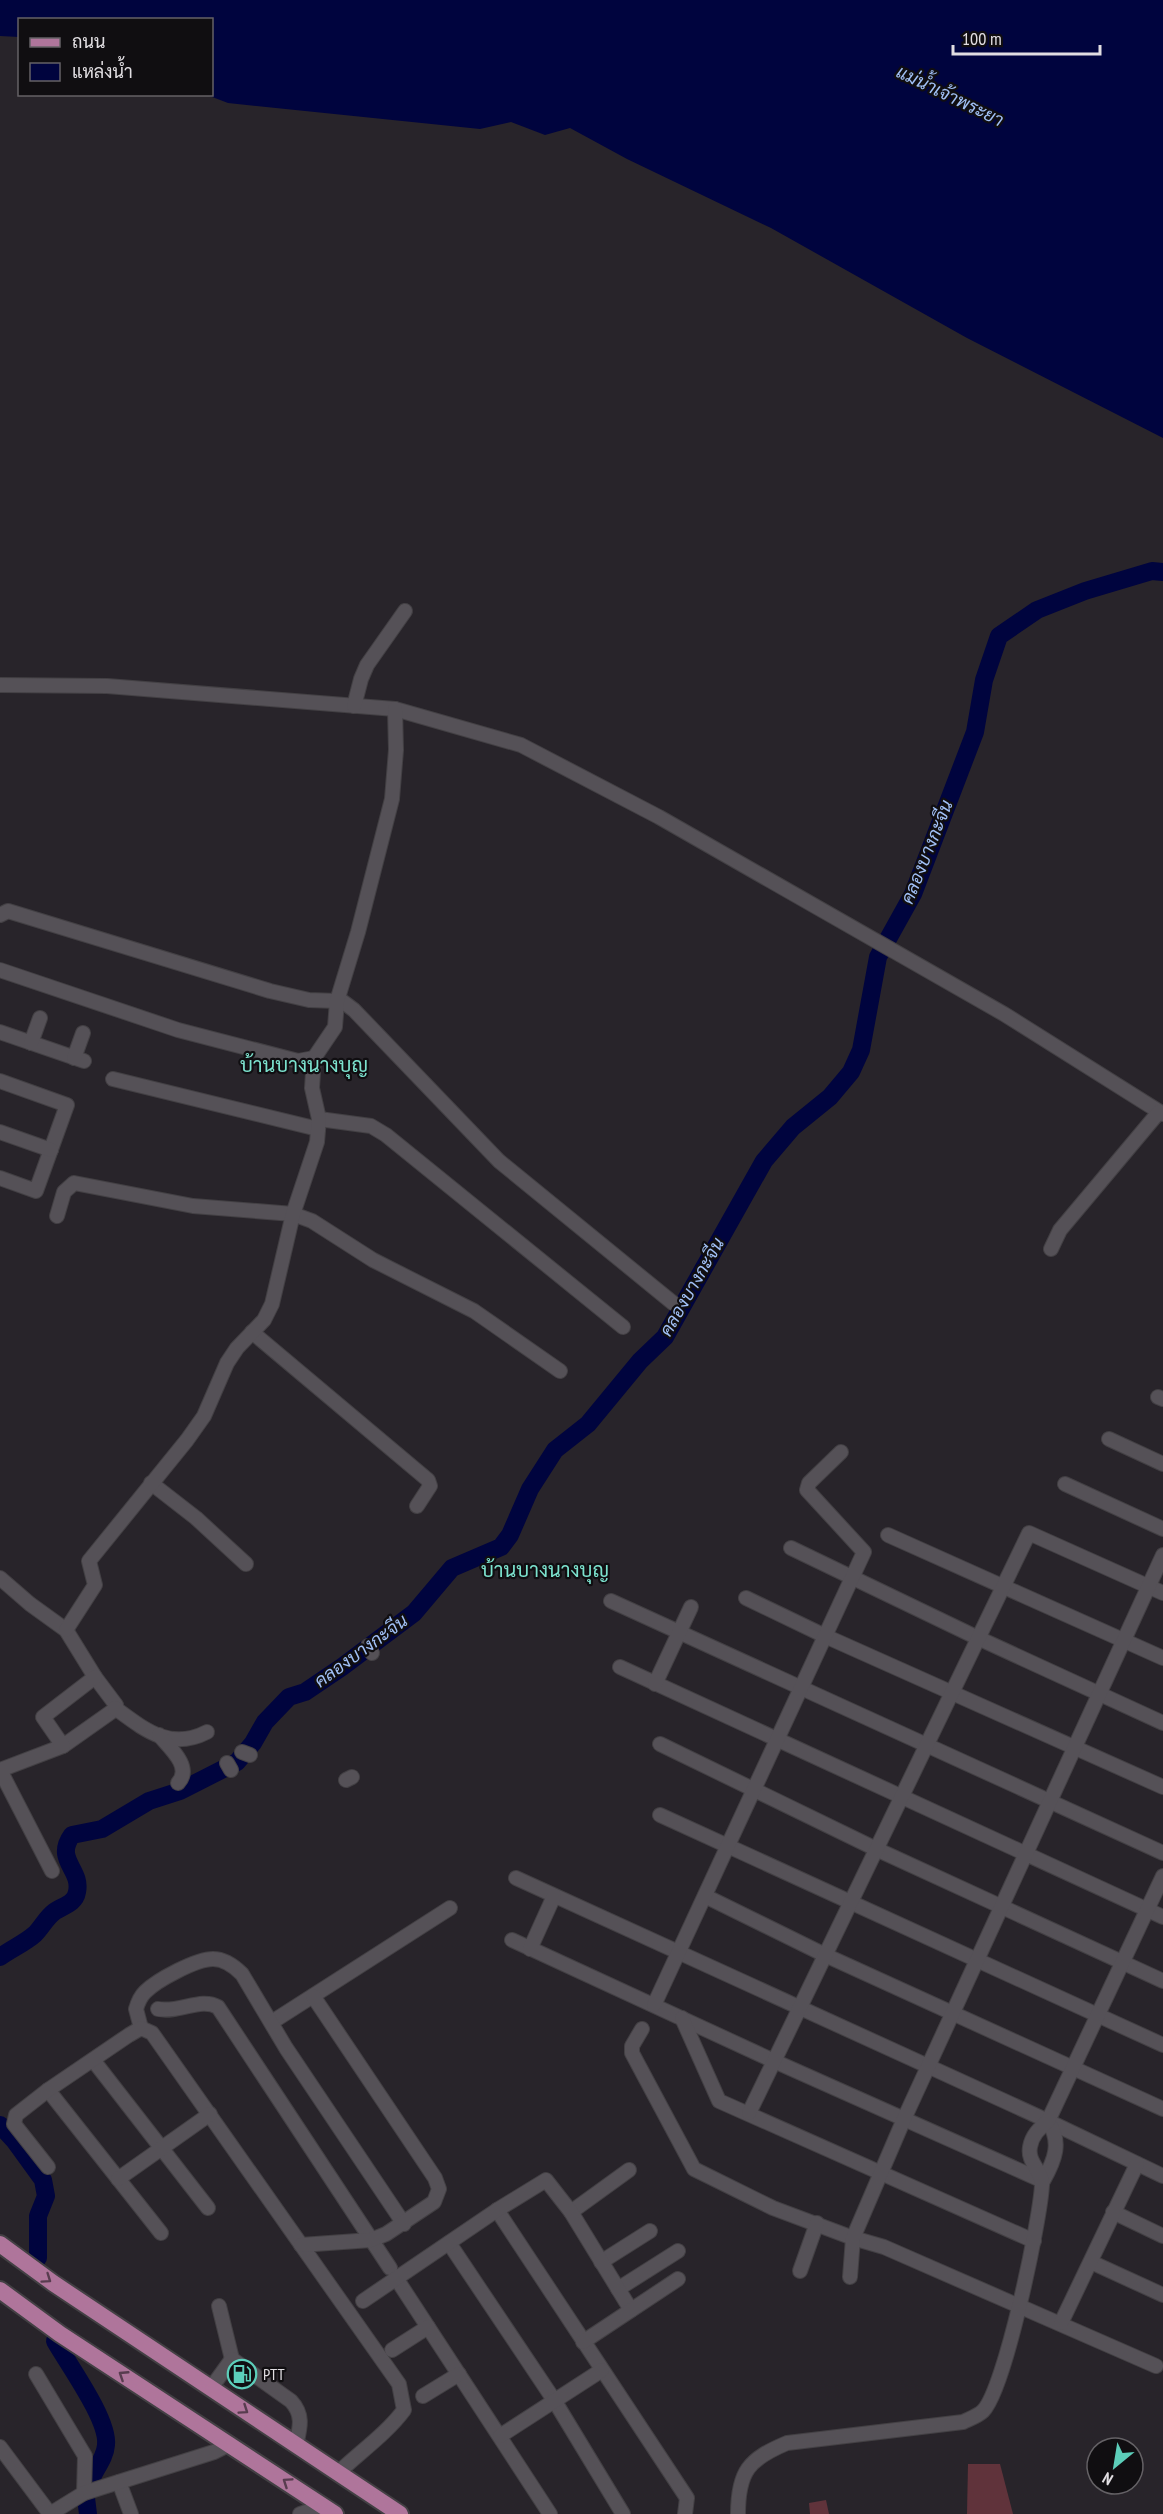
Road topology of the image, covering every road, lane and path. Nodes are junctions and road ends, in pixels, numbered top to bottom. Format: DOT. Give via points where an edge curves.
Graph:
graph roads {
  1 [pos="405,611"];
  2 [pos="0,685"];
  3 [pos="354,706"];
  4 [pos="395,709"];
  5 [pos="0,915"];
  6 [pos="0,970"];
  7 [pos="338,999"];
  8 [pos="39,1018"];
  9 [pos="0,1032"];
  10 [pos="83,1033"];
  11 [pos="31,1043"];
  12 [pos="314,1058"];
  13 [pos="112,1078"];
  14 [pos="0,1081"];
  15 [pos="1160,1108"];
  16 [pos="318,1124"];
  17 [pos="0,1132"];
  18 [pos="51,1150"];
  19 [pos="0,1178"];
  20 [pos="293,1214"];
  21 [pos="57,1216"];
  22 [pos="1051,1249"];
  23 [pos="673,1303"];
  24 [pos="623,1327"];
  25 [pos="252,1332"];
  26 [pos="560,1371"];
  27 [pos="1109,1439"];
  28 [pos="841,1452"];
  29 [pos="1163,1464"];
  30 [pos="151,1483"];
  31 [pos="1065,1484"];
  32 [pos="417,1506"];
  33 [pos="1163,1529"];
  34 [pos="888,1535"];
  35 [pos="792,1548"];
  36 [pos="1163,1555"];
  37 [pos="246,1564"];
  38 [pos="852,1577"];
  39 [pos="0,1578"];
  40 [pos="1004,1585"];
  41 [pos="1149,1587"];
  42 [pos="1163,1593"];
  43 [pos="746,1598"];
  44 [pos="611,1601"];
  45 [pos="691,1607"];
  46 [pos="66,1630"];
  47 [pos="679,1633"];
  48 [pos="825,1636"];
  49 [pos="978,1638"];
  50 [pos="1124,1640"];
  51 [pos="1163,1658"];
  52 [pos="620,1667"];
  53 [pos="95,1677"];
  54 [pos="655,1684"];
  55 [pos="801,1688"];
  56 [pos="952,1692"];
  57 [pos="1099,1694"];
  58 [pos="115,1708"];
  59 [pos="1163,1723"];
  60 [pos="207,1732"];
  61 [pos="159,1735"];
  62 [pos="777,1740"];
  63 [pos="660,1744"];
  64 [pos="927,1744"];
  65 [pos="63,1746"];
  66 [pos="1075,1748"];
  67 [pos="178,1783"];
  68 [pos="1163,1788"];
  69 [pos="754,1790"];
  70 [pos="902,1796"];
  71 [pos="1051,1801"];
  72 [pos="660,1815"];
  73 [pos="728,1847"];
  74 [pos="876,1849"];
  75 [pos="1163,1853"];
  76 [pos="1027,1854"];
  77 [pos="52,1871"];
  78 [pos="1163,1876"];
  79 [pos="516,1878"];
  80 [pos="554,1896"];
  81 [pos="705,1896"];
  82 [pos="850,1902"];
  83 [pos="1002,1907"];
  84 [pos="450,1908"];
  85 [pos="1148,1910"];
  86 [pos="1163,1917"];
  87 [pos="512,1940"];
  88 [pos="530,1949"];
  89 [pos="678,1953"];
  90 [pos="825,1955"];
  91 [pos="978,1960"];
  92 [pos="1122,1963"];
  93 [pos="1163,1981"];
  94 [pos="313,1996"];
  95 [pos="654,2005"];
  96 [pos="800,2007"];
  97 [pos="158,2009"];
  98 [pos="953,2014"];
  99 [pos="1098,2015"];
  100 [pos="682,2018"];
  101 [pos="272,2022"];
  102 [pos="141,2028"];
  103 [pos="642,2029"];
  104 [pos="1163,2045"];
  105 [pos="93,2060"];
  106 [pos="774,2061"];
  107 [pos="927,2067"];
  108 [pos="1073,2068"];
  109 [pos="48,2090"];
  110 [pos="1163,2109"];
  111 [pos="748,2113"];
  112 [pos="210,2114"];
  113 [pos="904,2119"];
  114 [pos="1048,2121"];
  115 [pos="162,2148"];
  116 [pos="1137,2164"];
  117 [pos="48,2167"];
  118 [pos="629,2170"];
  119 [pos="881,2173"];
  120 [pos="1163,2176"];
  121 [pos="118,2179"];
  122 [pos="1042,2181"];
  123 [pos="208,2208"];
  124 [pos="497,2210"];
  125 [pos="571,2212"];
  126 [pos="1113,2212"];
  127 [pos="817,2223"];
  128 [pos="404,2224"];
  129 [pos="650,2231"];
  130 [pos="160,2233"];
  131 [pos="1163,2236"];
  132 [pos="853,2238"];
  133 [pos="371,2240"];
  134 [pos="1034,2241"];
  135 [pos="449,2243"];
  136 [pos="0,2244"];
  137 [pos="301,2245"];
  138 [pos="678,2251"];
  139 [pos="601,2262"];
  140 [pos="1090,2262"];
  141 [pos="800,2271"];
  142 [pos="393,2273"];
  143 [pos="850,2277"];
  144 [pos="678,2279"];
  145 [pos="618,2289"];
  146 [pos="0,2290"];
  147 [pos="1163,2295"];
  148 [pos="363,2301"];
  149 [pos="219,2306"];
  150 [pos="1018,2307"];
  151 [pos="631,2310"];
  152 [pos="1061,2324"];
  153 [pos="429,2327"];
  154 [pos="583,2342"];
  155 [pos="392,2350"];
  156 [pos="232,2359"];
  157 [pos="1156,2366"];
  158 [pos="602,2370"];
  159 [pos="36,2374"];
  160 [pos="459,2374"];
  161 [pos="211,2388"];
  162 [pos="423,2396"];
  163 [pos="554,2400"];
  164 [pos="500,2436"];
  165 [pos="230,2444"];
  166 [pos="296,2445"];
  167 [pos="0,2447"];
  168 [pos="338,2473"];
  169 [pos="119,2482"];
  170 [pos="84,2493"];
  171 [pos="329,2510"];
  172 [pos="392,2511"];
  173 [pos="50,2514"];
  174 [pos="131,2514"];
  175 [pos="300,2514"];
  176 [pos="550,2514"];
  177 [pos="623,2514"];
  178 [pos="685,2514"];
  179 [pos="738,2514"];
  1 -- 3 [label="street" via="367,665"];
  2 -- 3 [label="street" via="107,686"];
  3 -- 4 [label="street"];
  4 -- 7 [label="street" via="393,799"];
  4 -- 15 [label="street" via="521,746 659,817"];
  5 -- 7 [label="street" via="8,911 270,991 309,1000"];
  6 -- 12 [label="street" via="178,1030 298,1061"];
  7 -- 12 [label="street" via="335,1027"];
  7 -- 23 [label="street" via="354,1010 499,1161"];
  8 -- 11 [label="street"];
  9 -- 11 [label="street"];
  10 -- 11 [label="street" via="79,1059"];
  12 -- 16 [label="street" via="312,1088"];
  13 -- 16 [label="street"];
  14 -- 18 [label="street" via="68,1105"];
  15 -- 22 [label="street" via="1060,1230"];
  16 -- 20 [label="street" via="317,1142"];
  16 -- 24 [label="street" via="371,1126 386,1135"];
  17 -- 18 [label="street"];
  18 -- 19 [label="street" via="36,1191"];
  20 -- 21 [label="street" via="193,1206 74,1183 64,1192"];
  20 -- 25 [label="street" via="272,1304"];
  20 -- 26 [label="street" via="474,1311"];
  25 -- 30 [label="street" via="227,1363 204,1416"];
  25 -- 32 [label="street" via="428,1480 430,1486"];
  27 -- 29 [label="street"];
  28 -- 38 [label="street" via="809,1483 807,1491 864,1552"];
  30 -- 37 [label="street"];
  30 -- 46 [label="street" via="89,1561 95,1585"];
  31 -- 33 [label="street"];
  34 -- 40 [label="street"];
  35 -- 38 [label="street"];
  36 -- 41 [label="street"];
  38 -- 48 [label="street"];
  38 -- 49 [label="street"];
  39 -- 46 [label="street"];
  40 -- 41 [label="street" via="1029,1533"];
  40 -- 49 [label="street"];
  40 -- 50 [label="street"];
  41 -- 42 [label="street"];
  41 -- 50 [label="street"];
  43 -- 48 [label="street"];
  44 -- 47 [label="street"];
  45 -- 47 [label="street"];
  46 -- 53 [label="street"];
  47 -- 54 [label="street"];
  47 -- 55 [label="street"];
  48 -- 55 [label="street"];
  48 -- 56 [label="street"];
  49 -- 56 [label="street"];
  49 -- 57 [label="street"];
  50 -- 51 [label="street"];
  50 -- 57 [label="street"];
  52 -- 54 [label="street"];
  53 -- 58 [label="street"];
  53 -- 65 [label="street" via="43,1717"];
  54 -- 62 [label="street"];
  55 -- 62 [label="street"];
  55 -- 64 [label="street"];
  56 -- 64 [label="street"];
  56 -- 66 [label="street"];
  57 -- 59 [label="street"];
  57 -- 66 [label="street"];
  58 -- 61 [label="street"];
  58 -- 65 [label="street"];
  60 -- 61 [label="street" via="183,1740"];
  61 -- 67 [label="street" via="183,1767"];
  62 -- 69 [label="street"];
  62 -- 70 [label="street"];
  63 -- 69 [label="street"];
  64 -- 70 [label="street"];
  64 -- 71 [label="street"];
  65 -- 77 [label="street" via="0,1770"];
  66 -- 68 [label="street"];
  66 -- 71 [label="street"];
  69 -- 73 [label="street"];
  69 -- 74 [label="street"];
  70 -- 74 [label="street"];
  70 -- 76 [label="street"];
  71 -- 75 [label="street"];
  71 -- 76 [label="street"];
  72 -- 73 [label="street"];
  73 -- 81 [label="street"];
  73 -- 82 [label="street"];
  74 -- 82 [label="street"];
  74 -- 83 [label="street"];
  76 -- 83 [label="street"];
  76 -- 85 [label="street"];
  78 -- 85 [label="street"];
  79 -- 80 [label="street"];
  80 -- 88 [label="street"];
  80 -- 89 [label="street"];
  81 -- 89 [label="street"];
  81 -- 90 [label="street"];
  82 -- 90 [label="street"];
  82 -- 91 [label="street"];
  83 -- 91 [label="street"];
  83 -- 92 [label="street"];
  84 -- 94 [label="street"];
  85 -- 86 [label="street"];
  85 -- 92 [label="street"];
  87 -- 88 [label="street"];
  88 -- 95 [label="street"];
  89 -- 95 [label="street"];
  89 -- 96 [label="street"];
  90 -- 96 [label="street"];
  90 -- 98 [label="street"];
  91 -- 98 [label="street"];
  91 -- 99 [label="street"];
  92 -- 93 [label="street"];
  92 -- 99 [label="street"];
  94 -- 101 [label="street"];
  94 -- 128 [label="street" via="435,2178 439,2189 434,2202"];
  95 -- 100 [label="street"];
  96 -- 106 [label="street"];
  96 -- 107 [label="street"];
  97 -- 133 [label="street" via="178,2010 203,2002 218,2007"];
  98 -- 107 [label="street"];
  98 -- 108 [label="street"];
  99 -- 104 [label="street"];
  99 -- 108 [label="street"];
  100 -- 106 [label="street"];
  100 -- 111 [label="street" via="717,2099"];
  101 -- 102 [label="street" via="242,1974 233,1965 214,1959 185,1967 144,1992 136,2009"];
  101 -- 128 [label="street"];
  102 -- 105 [label="street"];
  102 -- 112 [label="street" via="152,2033"];
  103 -- 127 [label="street" via="632,2053 694,2169 773,2208"];
  105 -- 109 [label="street"];
  105 -- 115 [label="street"];
  106 -- 111 [label="street"];
  106 -- 113 [label="street"];
  107 -- 113 [label="street"];
  107 -- 114 [label="street"];
  108 -- 110 [label="street"];
  108 -- 114 [label="street"];
  109 -- 117 [label="street" via="16,2115 14,2121"];
  109 -- 121 [label="street"];
  111 -- 119 [label="street"];
  112 -- 115 [label="street"];
  112 -- 137 [label="street"];
  113 -- 119 [label="street"];
  113 -- 122 [label="street"];
  114 -- 116 [label="street"];
  114 -- 122 [label="street" via="1055,2131 1056,2154"];
  114 -- 122 [label="street" via="1035,2132 1030,2147 1030,2159"];
  115 -- 121 [label="street"];
  115 -- 123 [label="street"];
  116 -- 120 [label="street"];
  116 -- 126 [label="street"];
  118 -- 125 [label="street"];
  119 -- 132 [label="street"];
  119 -- 134 [label="street"];
  121 -- 130 [label="street"];
  122 -- 134 [label="street"];
  124 -- 125 [label="street" via="546,2180"];
  124 -- 135 [label="street"];
  124 -- 154 [label="street"];
  125 -- 139 [label="street"];
  126 -- 131 [label="street"];
  126 -- 140 [label="street"];
  127 -- 132 [label="street"];
  127 -- 141 [label="street"];
  128 -- 133 [label="street"];
  129 -- 139 [label="street"];
  132 -- 143 [label="street"];
  132 -- 150 [label="street" via="884,2247"];
  133 -- 137 [label="street"];
  133 -- 142 [label="street"];
  134 -- 150 [label="street"];
  135 -- 142 [label="street"];
  135 -- 163 [label="street"];
  136 -- 161 [label="main road, one-way"];
  137 -- 168 [label="street" via="399,2384 404,2410 394,2424"];
  138 -- 145 [label="street"];
  139 -- 145 [label="street"];
  140 -- 147 [label="street"];
  140 -- 152 [label="street"];
  142 -- 148 [label="street"];
  142 -- 153 [label="street"];
  144 -- 151 [label="street"];
  145 -- 151 [label="street"];
  165 -- 146 [label="main road, one-way" via="60,2334"];
  149 -- 156 [label="street"];
  150 -- 152 [label="street"];
  150 -- 179 [label="street" via="995,2386 983,2411 963,2422 787,2443 762,2454 749,2466 738,2500"];
  151 -- 154 [label="street"];
  152 -- 157 [label="street"];
  153 -- 155 [label="street"];
  153 -- 160 [label="street"];
  154 -- 158 [label="street"];
  156 -- 161 [label="street"];
  156 -- 166 [label="street" via="298,2409"];
  158 -- 163 [label="street"];
  158 -- 178 [label="street" via="687,2498"];
  159 -- 170 [label="street" via="85,2456"];
  160 -- 162 [label="street"];
  160 -- 164 [label="street"];
  161 -- 166 [label="main road, one-way"];
  163 -- 164 [label="street"];
  163 -- 177 [label="street"];
  164 -- 176 [label="street"];
  165 -- 169 [label="street"];
  171 -- 165 [label="main road, one-way"];
  166 -- 168 [label="main road"];
  167 -- 173 [label="street"];
  168 -- 172 [label="main road"];
  169 -- 170 [label="street"];
  169 -- 174 [label="street"];
  170 -- 173 [label="street"];
  171 -- 175 [label="street"];
}
